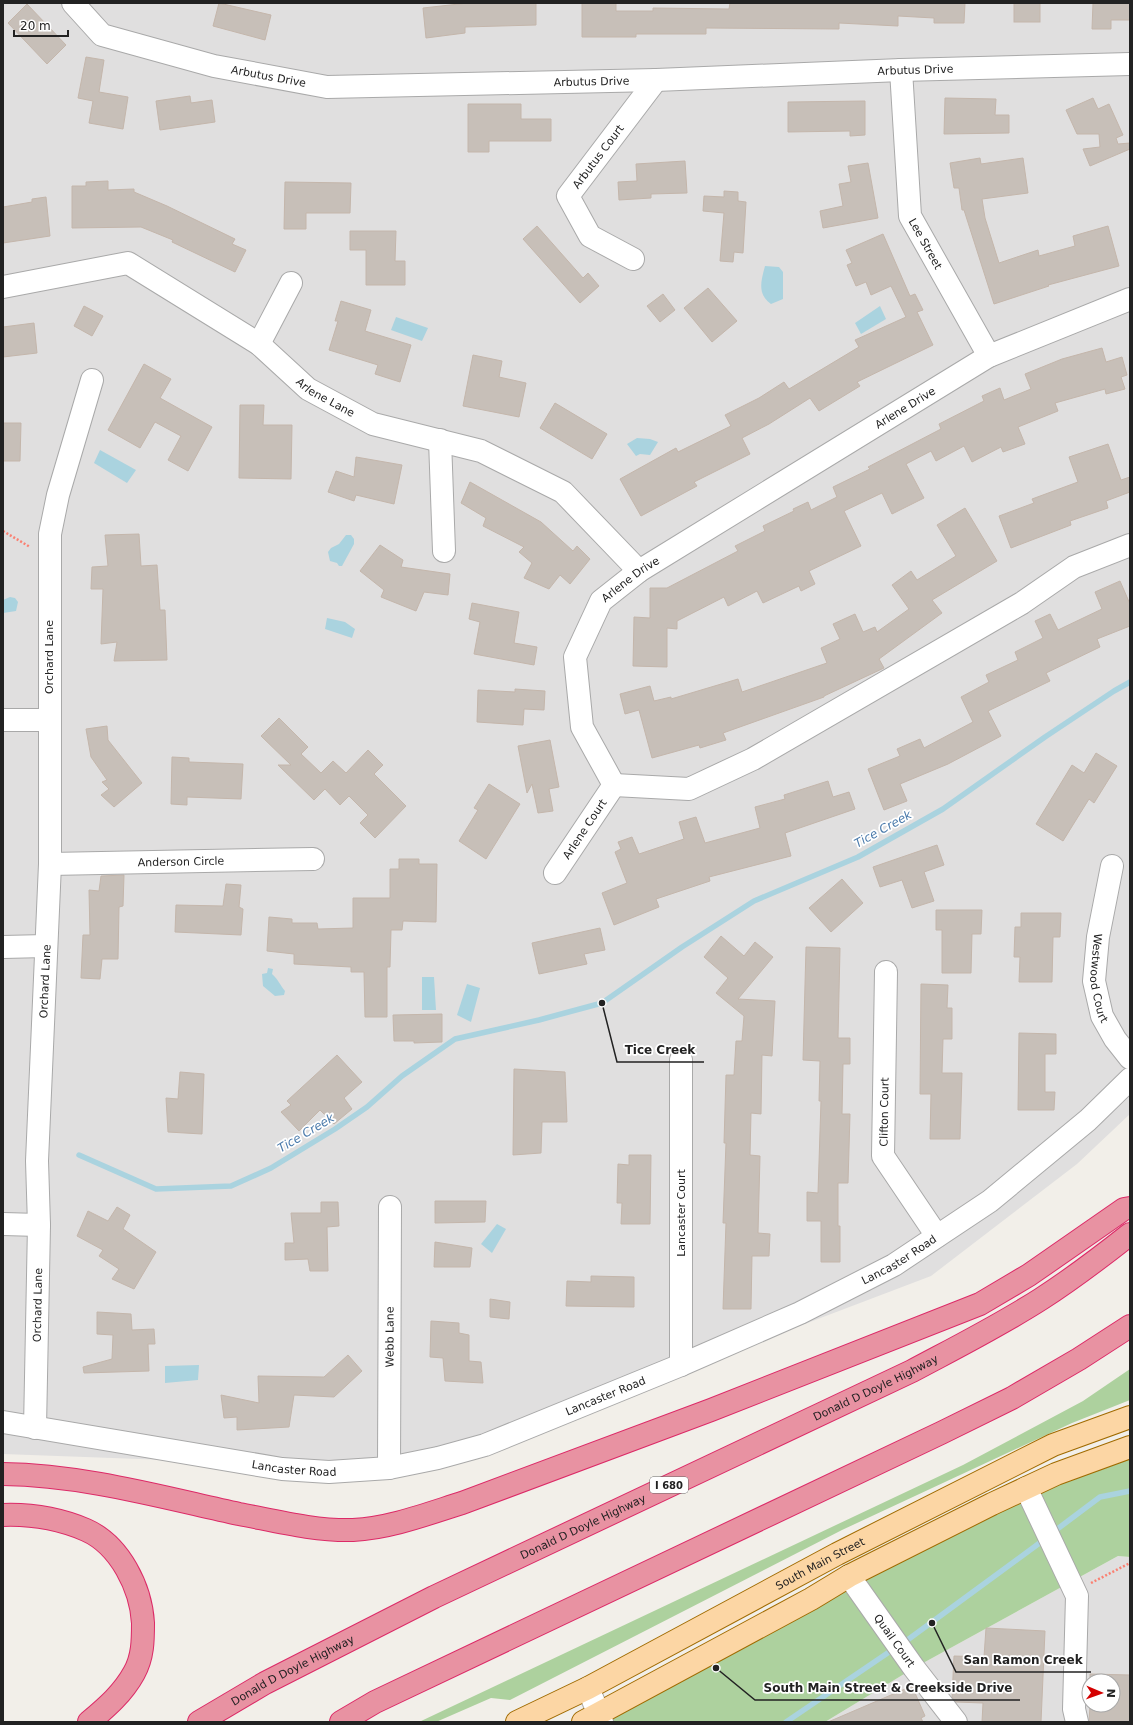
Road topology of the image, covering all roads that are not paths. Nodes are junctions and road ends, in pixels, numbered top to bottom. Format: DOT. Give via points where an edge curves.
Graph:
graph roads {
  1 [pos="72,3"];
  2 [pos="1130,64"];
  3 [pos="901,70"];
  4 [pos="656,80"];
  5 [pos="633,259"];
  6 [pos="291,283"];
  7 [pos="3,287"];
  8 [pos="1130,299"];
  9 [pos="259,344"];
  10 [pos="989,356"];
  11 [pos="92,380"];
  12 [pos="440,440"];
  13 [pos="1130,545"];
  14 [pos="444,551"];
  15 [pos="639,571"];
  16 [pos="3,720"];
  17 [pos="49,720"];
  18 [pos="614,785"];
  19 [pos="313,859"];
  20 [pos="50,864"];
  21 [pos="1112,866"];
  22 [pos="555,873"];
  23 [pos="46,946"];
  24 [pos="3,947"];
  25 [pos="886,972"];
  26 [pos="1130,1058"];
  27 [pos="681,1060"];
  28 [pos="1130,1079"];
  29 [pos="390,1207"];
  30 [pos="1130,1208"];
  31 [pos="3,1224"];
  32 [pos="39,1224"];
  33 [pos="1130,1234"];
  34 [pos="937,1236"];
  35 [pos="1130,1326"];
  36 [pos="681,1366"];
  37 [pos="1130,1417"];
  38 [pos="3,1422"];
  39 [pos="35,1428"];
  40 [pos="1130,1447"];
  41 [pos="389,1468"];
  42 [pos="3,1474"];
  43 [pos="1026,1488"];
  44 [pos="3,1516"];
  45 [pos="849,1576"];
  46 [pos="588,1688"];
  47 [pos="594,1719"];
  48 [pos="89,1722"];
  49 [pos="199,1722"];
  50 [pos="341,1722"];
  51 [pos="516,1722"];
  52 [pos="956,1722"];
  53 [pos="1077,1722"];
  1 -- 4 [label="street, Arbutus Drive" via="102,35 214,66 327,87"];
  2 -- 3 [label="street, Arbutus Drive"];
  3 -- 4 [label="street, Arbutus Drive"];
  3 -- 10 [label="street, Lee Street" via="910,216"];
  4 -- 5 [label="street, Arbutus Court" via="568,196 590,236"];
  6 -- 9 [label="street"];
  7 -- 9 [label="street, Arlene Lane" via="128,263"];
  8 -- 10 [label="street, Arlene Drive"];
  9 -- 12 [label="street, Arlene Lane" via="308,389 373,424"];
  10 -- 15 [label="street, Arlene Drive"];
  11 -- 17 [label="street, Orchard Lane" via="58,495 50,534"];
  12 -- 14 [label="street"];
  12 -- 15 [label="street, Arlene Lane" via="481,451 563,492"];
  13 -- 18 [label="street" via="1074,567 1022,603 753,759 689,789"];
  15 -- 18 [label="street, Arlene Drive" via="601,601 575,657 582,727"];
  16 -- 17 [label="street"];
  17 -- 20 [label="street, Orchard Lane"];
  18 -- 22 [label="street, Arlene Court"];
  19 -- 20 [label="street, Anderson Circle"];
  20 -- 23 [label="street, Orchard Lane"];
  21 -- 26 [label="street, Westwood Court" via="1098,937 1094,981 1102,1016"];
  23 -- 24 [label="street"];
  23 -- 32 [label="street, Orchard Lane" via="37,1161"];
  25 -- 34 [label="street, Clifton Court" via="883,1156"];
  27 -- 36 [label="street, Lancaster Court"];
  28 -- 34 [label="street, Lancaster Road" via="1088,1120 1002,1190"];
  29 -- 41 [label="street, Webb Lane"];
  30 -- 42 [label="highway" via="1124,1209 1029,1275 980,1304 711,1410 462,1503 389,1524 354,1530 318,1528 73,1479 34,1474"];
  31 -- 32 [label="street"];
  32 -- 39 [label="street, Orchard Lane"];
  33 -- 49 [label="highway, Donald D Doyle Highway / I 680" via="1040,1300 912,1371 427,1600 265,1683"];
  34 -- 36 [label="street, Lancaster Road" via="888,1269 800,1313"];
  35 -- 50 [label="highway" via="1012,1398 375,1702"];
  36 -- 41 [label="street, Lancaster Road" via="485,1445"];
  37 -- 46 [label="main road, South Main Street" via="1053,1446 837,1554"];
  38 -- 39 [label="street, Lancaster Road"];
  39 -- 41 [label="street, Lancaster Road" via="282,1469 329,1472"];
  40 -- 43 [label="main road" via="1056,1474"];
  43 -- 45 [label="main road"];
  43 -- 53 [label="street" via="1077,1596 1074,1709"];
  44 -- 48 [label="highway" via="46,1518 87,1531 113,1550 126,1566 135,1587 142,1611 144,1645 135,1672 119,1696"];
  45 -- 47 [label="main road"];
  45 -- 52 [label="street, Quail Court"];
  46 -- 47 [label="street"];
  46 -- 51 [label="main road, South Main Street"];
}
